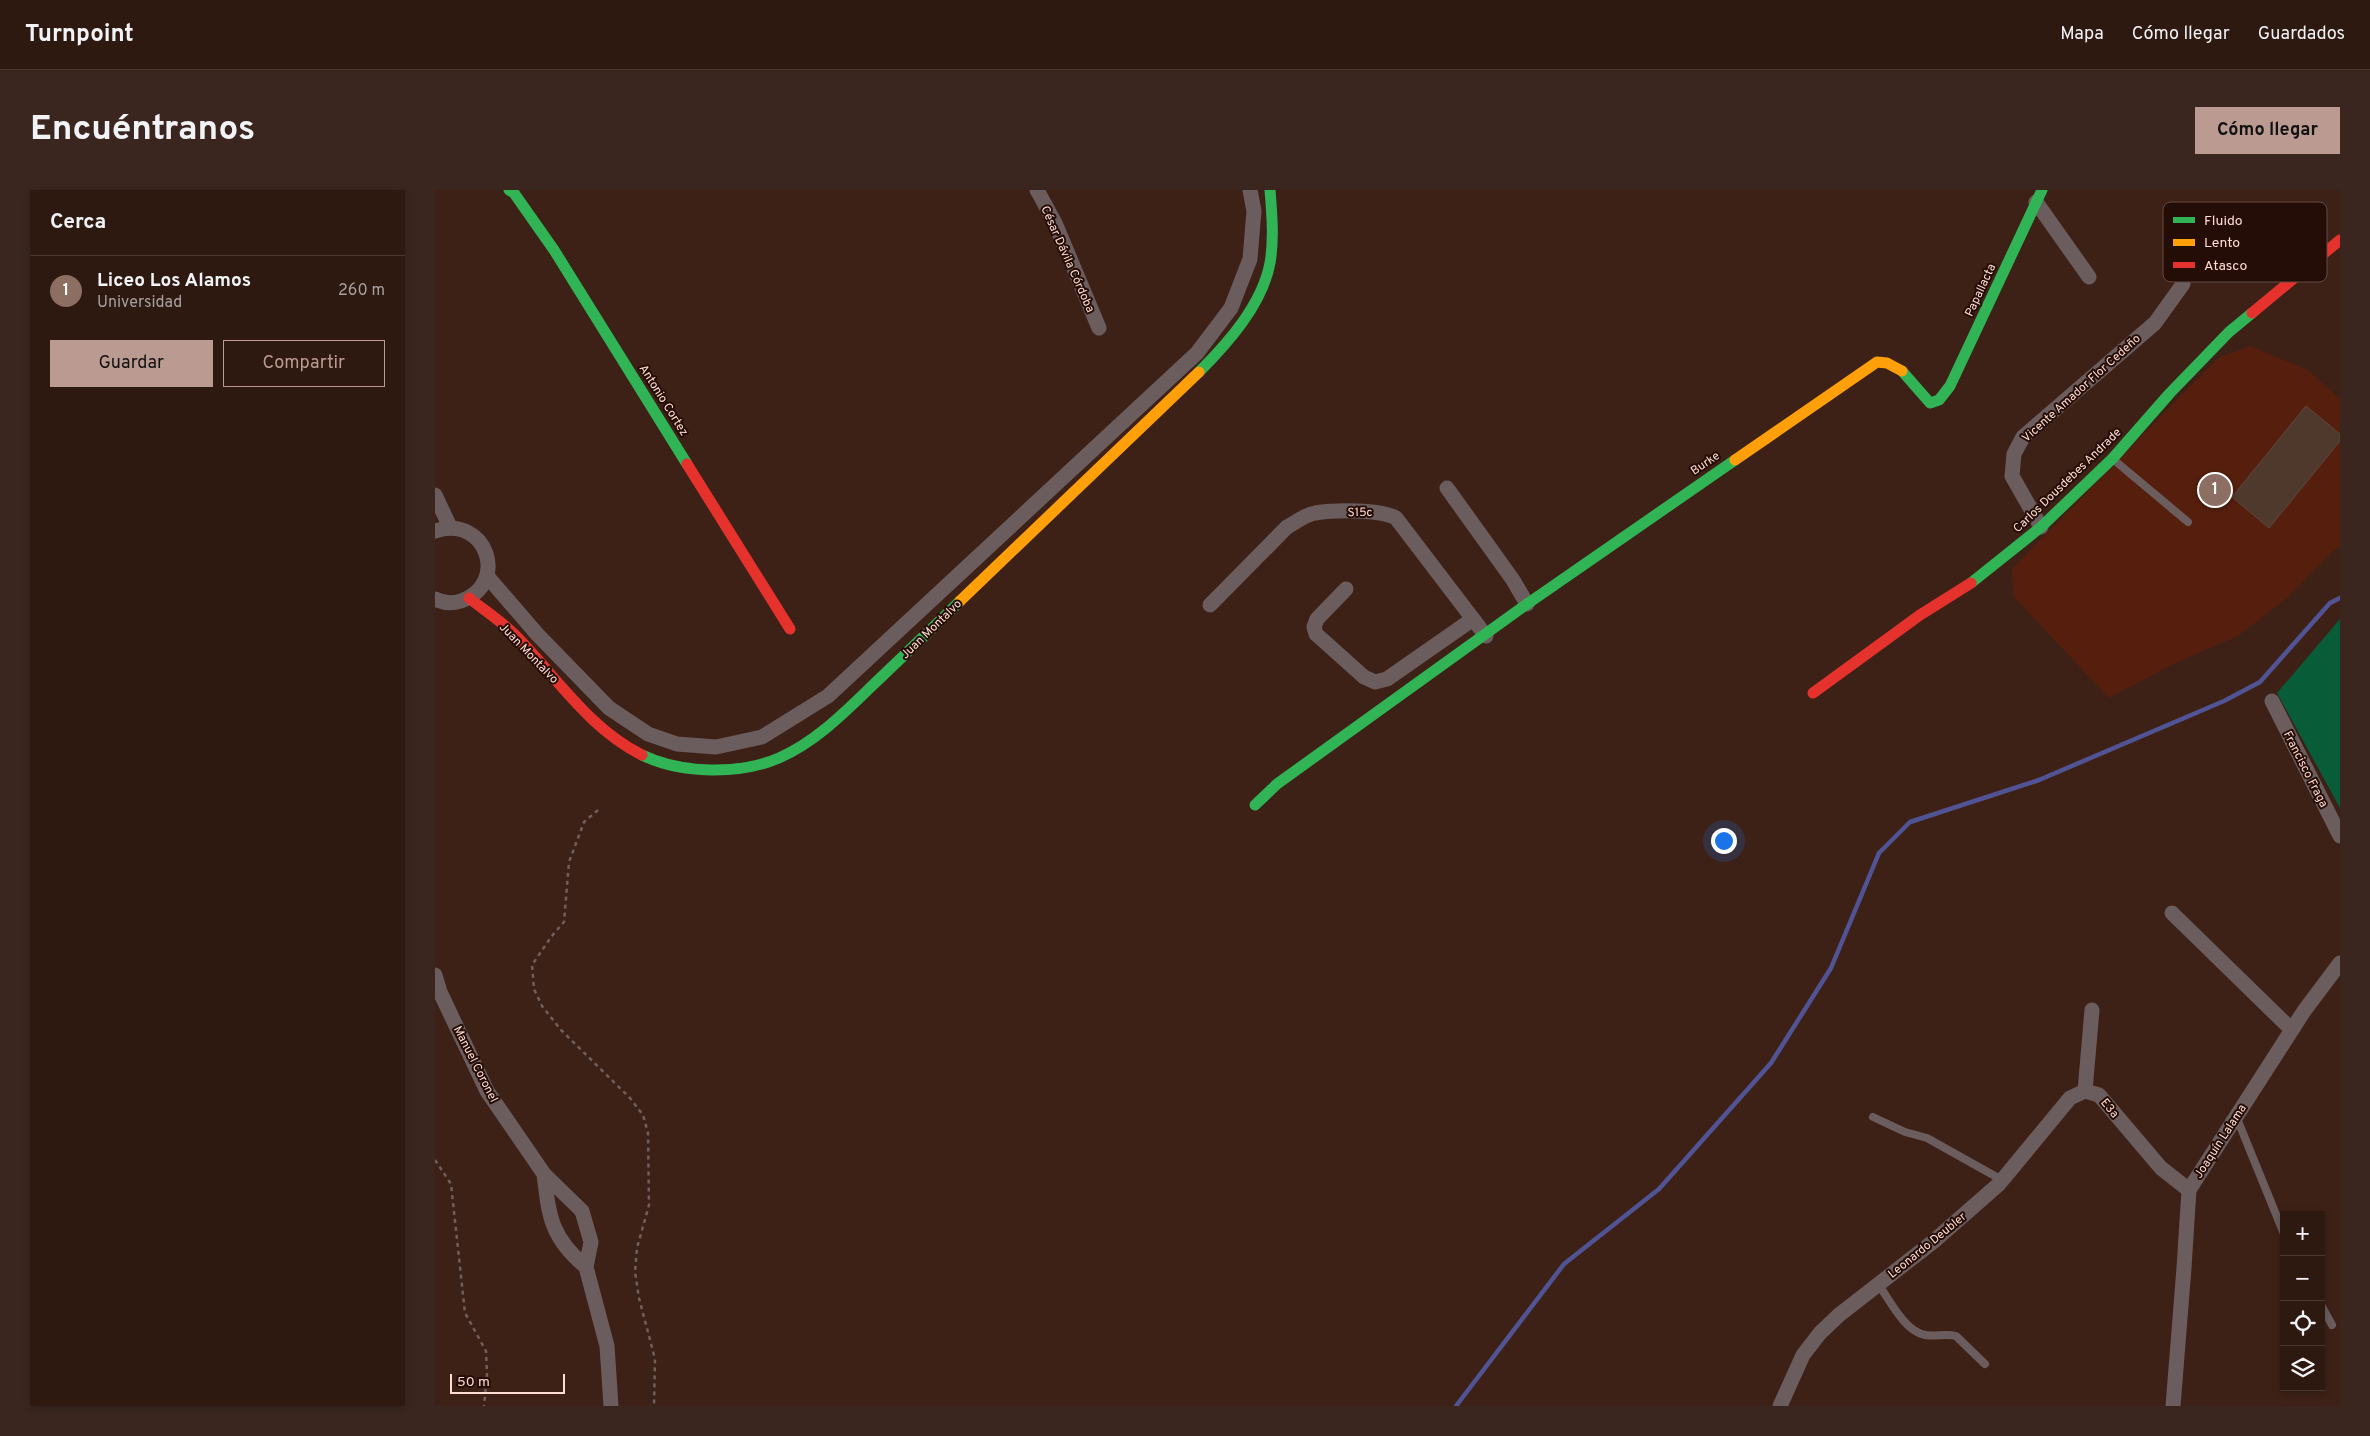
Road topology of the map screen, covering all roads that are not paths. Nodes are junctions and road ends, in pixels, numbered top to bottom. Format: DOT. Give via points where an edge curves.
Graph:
graph roads {
  1 [pos="509,190"];
  2 [pos="1037,190"];
  3 [pos="1048,190"];
  4 [pos="1250,190"];
  5 [pos="1270,190"];
  6 [pos="2039,196"];
  7 [pos="1055,223"];
  8 [pos="2340,240"];
  9 [pos="2327,250"];
  10 [pos="2089,277"];
  11 [pos="2288,282"];
  12 [pos="2183,284"];
  13 [pos="1099,328"];
  14 [pos="1181,368"];
  15 [pos="1192,379"];
  16 [pos="1939,400"];
  17 [pos="2113,458"];
  18 [pos="1447,488"];
  19 [pos="435,495"];
  20 [pos="2188,522"];
  21 [pos="450,527"];
  22 [pos="2041,527"];
  23 [pos="435,531"];
  24 [pos="487,576"];
  25 [pos="1346,589"];
  26 [pos="469,598"];
  27 [pos="435,599"];
  28 [pos="1527,604"];
  29 [pos="1211,605"];
  30 [pos="1473,619"];
  31 [pos="791,629"];
  32 [pos="1486,636"];
  33 [pos="1813,693"];
  34 [pos="2272,701"];
  35 [pos="1255,804"];
  36 [pos="2340,836"];
  37 [pos="2172,913"];
  38 [pos="2340,963"];
  39 [pos="435,975"];
  40 [pos="2092,1010"];
  41 [pos="2292,1030"];
  42 [pos="2085,1091"];
  43 [pos="2236,1116"];
  44 [pos="1873,1117"];
  45 [pos="544,1174"];
  46 [pos="2002,1180"];
  47 [pos="2189,1190"];
  48 [pos="2280,1224"];
  49 [pos="586,1267"];
  50 [pos="1878,1284"];
  51 [pos="2325,1313"];
  52 [pos="2332,1325"];
  53 [pos="1985,1364"];
  54 [pos="611,1406"];
  55 [pos="1780,1406"];
  56 [pos="2173,1406"];
  1 -- 31 [label="street, Antonio Cortez" via="554,250"];
  2 -- 7 [label="street, César Dávila Córdoba"];
  3 -- 7 [label="street"];
  4 -- 14 [label="street, Juan Montalvo" via="1254,211 1250,260 1231,308 1197,353"];
  5 -- 15 [label="street, Juan Montalvo" via="1273,211 1269,269 1251,310 1223,348"];
  6 -- 10 [label="street"];
  6 -- 16 [label="street, Papallacta" via="1950,386"];
  7 -- 13 [label="street, César Dávila Córdoba"];
  8 -- 9 [label="street, Carlos Dousdebes Andrade"];
  11 -- 17 [label="street, Carlos Dousdebes Andrade" via="2229,332"];
  12 -- 22 [label="street, Vicente Amador Flor Cedeño" via="2155,323 2023,437 2014,454 2012,476"];
  14 -- 15 [label="street"];
  14 -- 24 [label="street, Juan Montalvo" via="828,696 762,737 716,747 677,744 648,734 609,708 537,634"];
  15 -- 26 [label="street, Juan Montalvo" via="826,730 779,758 740,768 692,770 659,763 623,745 595,723 513,634"];
  16 -- 28 [label="street, Burke" via="1930,403 1900,367 1891,362 1877,362"];
  17 -- 20 [label="lane"];
  17 -- 22 [label="street, Carlos Dousdebes Andrade"];
  18 -- 28 [label="street"];
  19 -- 21 [label="street"];
  21 -- 23 [label="street"];
  21 -- 24 [label="street" via="470,533 485,548"];
  22 -- 33 [label="street, Carlos Dousdebes Andrade" via="1977,579 1920,615"];
  24 -- 26 [label="street" via="480,589"];
  25 -- 30 [label="street" via="1317,619 1314,626 1316,634 1364,677 1375,682 1387,679"];
  26 -- 27 [label="street" via="455,603"];
  28 -- 32 [label="street, Burke"];
  29 -- 30 [label="street, S15c" via="1287,527 1300,519 1314,513 1380,512 1396,518"];
  30 -- 32 [label="street, S15c"];
  32 -- 35 [label="street, Burke" via="1277,784"];
  34 -- 36 [label="street, Francisco Fraga"];
  37 -- 41 [label="street"];
  38 -- 41 [label="street, Joaquín Lalama"];
  39 -- 45 [label="street, Manuel Coronel" via="487,1091"];
  40 -- 42 [label="street"];
  41 -- 43 [label="street, Joaquín Lalama"];
  42 -- 46 [label="street, Leonardo Deubler" via="2070,1098"];
  42 -- 47 [label="street, E3a" via="2099,1095 2161,1168"];
  43 -- 47 [label="street, Joaquín Lalama"];
  43 -- 48 [label="lane"];
  44 -- 46 [label="lane" via="1927,1138"];
  45 -- 49 [label="street, Manuel Coronel" via="548,1215 561,1241"];
  45 -- 49 [label="street, Manuel Coronel" via="582,1211 591,1242"];
  46 -- 50 [label="street, Leonardo Deubler" via="1934,1241"];
  47 -- 56 [label="street, Joaquín Lalama"];
  49 -- 54 [label="street, Manuel Coronel" via="607,1346"];
  50 -- 53 [label="lane" via="1916,1332 1956,1336"];
  50 -- 55 [label="street, Leonardo Deubler" via="1820,1333 1803,1355"];
  51 -- 52 [label="lane"];
}
